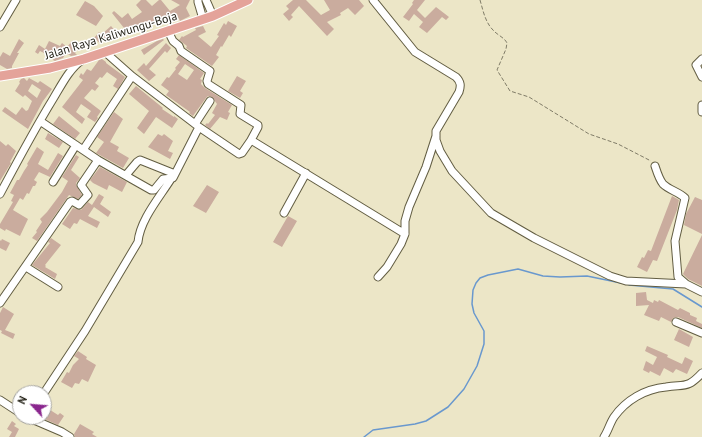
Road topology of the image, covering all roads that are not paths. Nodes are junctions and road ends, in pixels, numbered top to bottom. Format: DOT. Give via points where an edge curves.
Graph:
graph roads {
  1 [pos="16,0"];
  2 [pos="198,0"];
  3 [pos="206,0"];
  4 [pos="248,0"];
  5 [pos="373,0"];
  6 [pos="213,16"];
  7 [pos="203,19"];
  8 [pos="0,27"];
  9 [pos="168,31"];
  10 [pos="105,52"];
  11 [pos="84,59"];
  12 [pos="702,59"];
  13 [pos="0,76"];
  14 [pos="132,76"];
  15 [pos="702,76"];
  16 [pos="210,101"];
  17 [pos="702,105"];
  18 [pos="702,112"];
  19 [pos="40,120"];
  20 [pos="197,125"];
  21 [pos="436,136"];
  22 [pos="251,140"];
  23 [pos="76,145"];
  24 [pos="83,150"];
  25 [pos="98,160"];
  26 [pos="655,166"];
  27 [pos="306,174"];
  28 [pos="126,175"];
  29 [pos="173,176"];
  30 [pos="53,182"];
  31 [pos="2,183"];
  32 [pos="0,194"];
  33 [pos="284,214"];
  34 [pos="405,234"];
  35 [pos="26,266"];
  36 [pos="378,278"];
  37 [pos="686,284"];
  38 [pos="58,287"];
  39 [pos="702,292"];
  40 [pos="0,303"];
  41 [pos="676,322"];
  42 [pos="702,333"];
  43 [pos="702,374"];
  44 [pos="49,385"];
  45 [pos="0,400"];
  46 [pos="12,408"];
  47 [pos="46,425"];
  48 [pos="70,437"];
  49 [pos="604,437"];
  1 -- 8 [label="street"];
  2 -- 7 [label="street"];
  3 -- 6 [label="street"];
  4 -- 6 [label="main road, Jalan Raya Kaliwungu-Boja"];
  5 -- 21 [label="street" via="415,52 460,81 459,92 438,126"];
  6 -- 7 [label="main road, Jalan Raya Kaliwungu-Boja"];
  7 -- 9 [label="main road, Jalan Raya Kaliwungu-Boja"];
  9 -- 10 [label="main road, Jalan Raya Kaliwungu-Boja"];
  9 -- 22 [label="street" via="181,51 210,71 208,84 241,106 240,114 258,125"];
  10 -- 11 [label="main road, Jalan Raya Kaliwungu-Boja"];
  10 -- 14 [label="street"];
  11 -- 13 [label="main road, Jalan Raya Kaliwungu-Boja" via="50,68"];
  11 -- 19 [label="street" via="63,83"];
  12 -- 15 [label="street" via="696,65"];
  14 -- 20 [label="street"];
  14 -- 24 [label="street"];
  16 -- 20 [label="street"];
  17 -- 18 [label="street"];
  19 -- 23 [label="street"];
  19 -- 31 [label="street"];
  20 -- 22 [label="street" via="239,154"];
  20 -- 29 [label="street"];
  21 -- 34 [label="street" via="409,206"];
  21 -- 37 [label="street" via="440,151 452,171 491,213 502,220 610,276 626,281"];
  22 -- 27 [label="street"];
  23 -- 24 [label="street"];
  23 -- 30 [label="street"];
  24 -- 25 [label="street"];
  25 -- 28 [label="street"];
  25 -- 35 [label="street" via="81,185 88,195 79,205 70,202"];
  26 -- 37 [label="street" via="663,183 685,198 675,241 678,277"];
  27 -- 33 [label="street"];
  27 -- 34 [label="street"];
  28 -- 29 [label="street" via="152,190 163,179"];
  28 -- 29 [label="street" via="140,160"];
  29 -- 44 [label="street" via="146,218 138,242 86,331"];
  31 -- 32 [label="street"];
  34 -- 36 [label="street"];
  35 -- 38 [label="street"];
  35 -- 40 [label="street"];
  37 -- 39 [label="street"];
  41 -- 42 [label="street"];
  43 -- 49 [label="street" via="688,385 648,390 630,401 614,417"];
  45 -- 46 [label="street"];
  47 -- 48 [label="street"];
}
